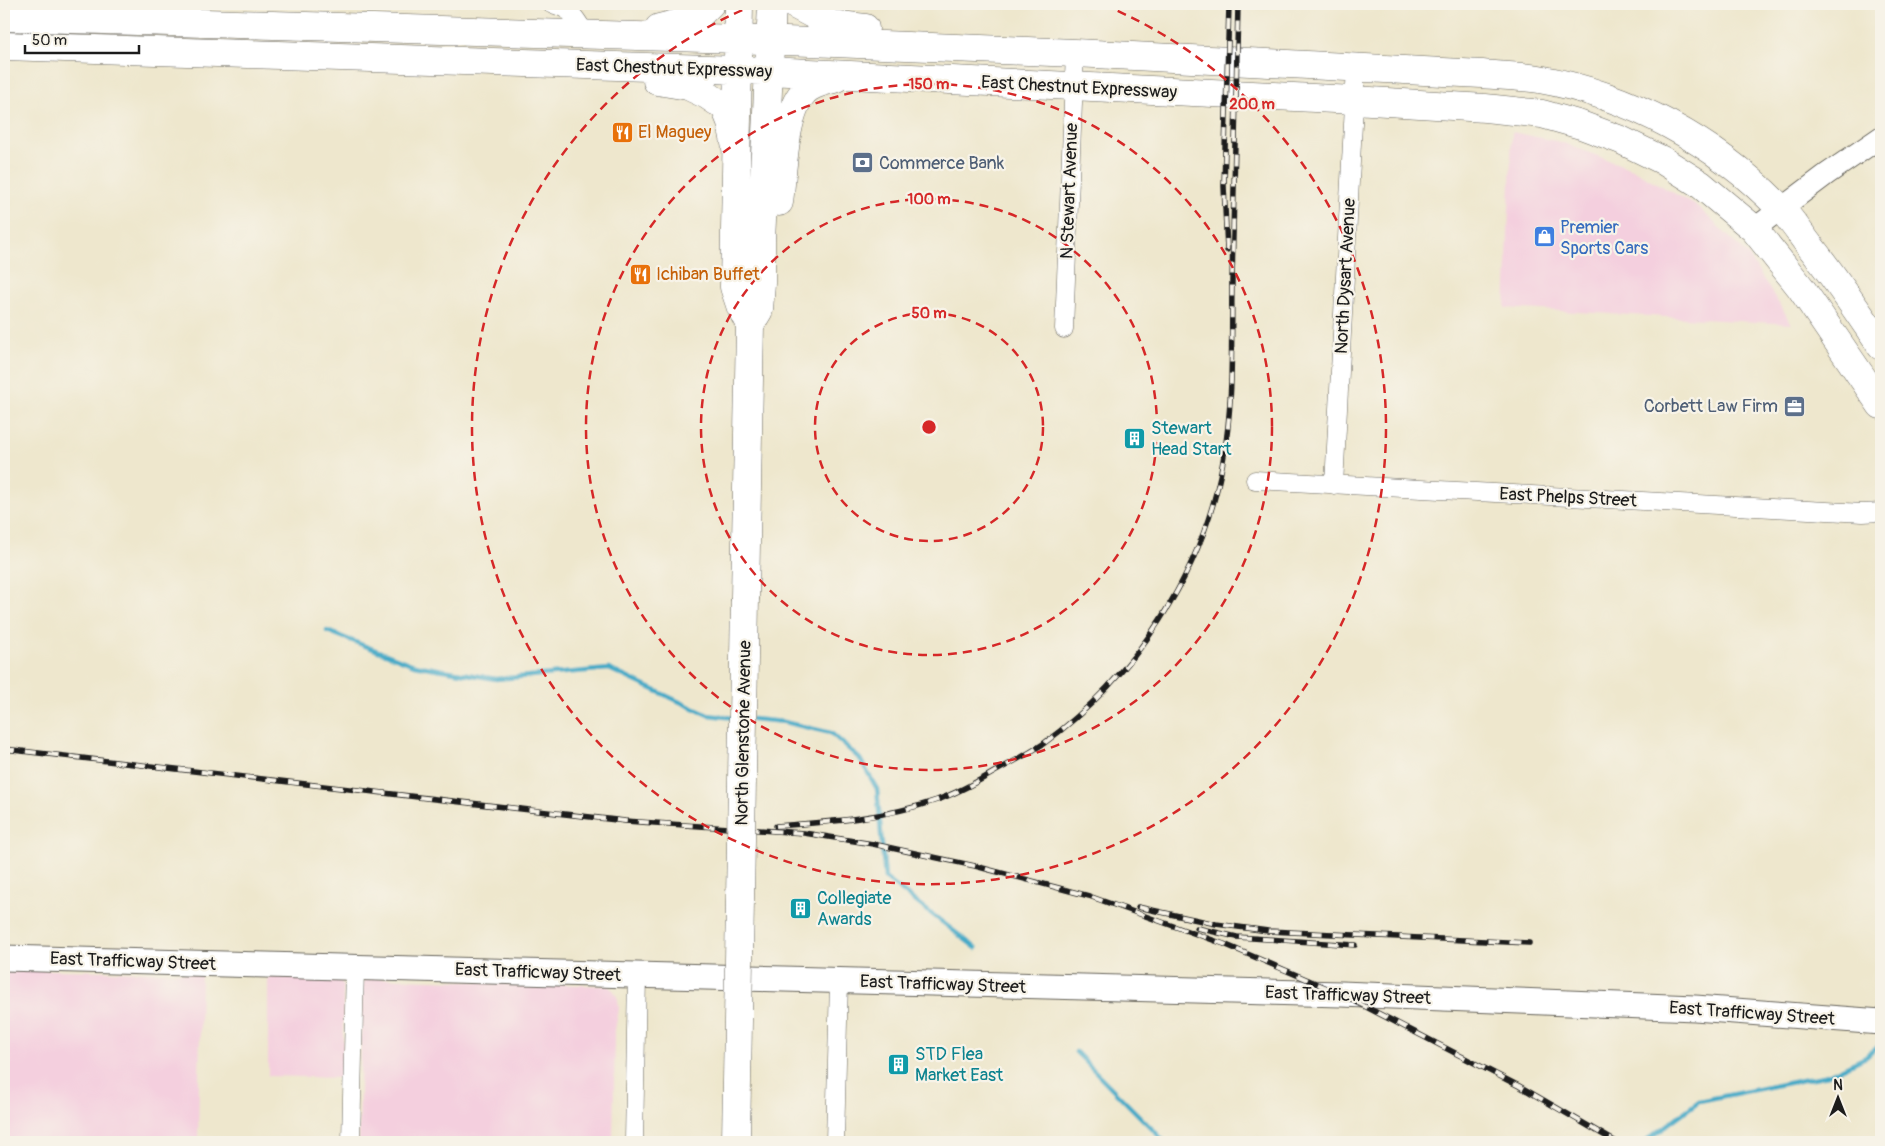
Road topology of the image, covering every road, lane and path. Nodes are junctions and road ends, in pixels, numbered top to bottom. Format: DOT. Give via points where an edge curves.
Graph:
graph roads {
  1 [pos="551,4"];
  2 [pos="710,4"];
  3 [pos="739,4"];
  4 [pos="772,4"];
  5 [pos="793,4"];
  6 [pos="4,17"];
  7 [pos="586,34"];
  8 [pos="621,36"];
  9 [pos="738,39"];
  10 [pos="771,41"];
  11 [pos="4,46"];
  12 [pos="1075,53"];
  13 [pos="403,59"];
  14 [pos="1356,68"];
  15 [pos="738,70"];
  16 [pos="769,71"];
  17 [pos="847,75"];
  18 [pos="1073,87"];
  19 [pos="1354,100"];
  20 [pos="1881,137"];
  21 [pos="736,148"];
  22 [pos="1781,209"];
  23 [pos="1754,229"];
  24 [pos="761,283"];
  25 [pos="750,325"];
  26 [pos="1064,329"];
  27 [pos="1881,346"];
  28 [pos="1881,405"];
  29 [pos="1255,480"];
  30 [pos="1334,485"];
  31 [pos="1881,512"];
  32 [pos="4,958"];
  33 [pos="355,967"];
  34 [pos="637,975"];
  35 [pos="839,981"];
  36 [pos="1881,1022"];
  37 [pos="351,1142"];
  38 [pos="634,1142"];
  39 [pos="736,1142"];
  40 [pos="835,1142"];
  1 -- 7 [label="street" via="563,6 576,17"];
  2 -- 8 [label="main road" via="695,19"];
  3 -- 9 [label="main road, North Glenstone Avenue"];
  4 -- 10 [label="main road, North Glenstone Avenue"];
  5 -- 12 [label="main road" via="831,24 1040,42"];
  6 -- 7 [label="main road, East Chestnut Expressway"];
  7 -- 8 [label="main road, East Chestnut Expressway"];
  8 -- 9 [label="main road, East Chestnut Expressway"];
  9 -- 10 [label="main road, East Chestnut Expressway"];
  9 -- 15 [label="main road, North Glenstone Avenue"];
  10 -- 12 [label="main road, East Chestnut Expressway"];
  10 -- 16 [label="main road, North Glenstone Avenue"];
  11 -- 13 [label="main road, East Chestnut Expressway"];
  12 -- 14 [label="main road, East Chestnut Expressway"];
  12 -- 18 [label="street, N Stewart Avenue"];
  13 -- 15 [label="main road, East Chestnut Expressway"];
  13 -- 21 [label="main road" via="448,72 660,81 688,86 725,107 732,122"];
  14 -- 19 [label="street, North Dysart Avenue"];
  14 -- 22 [label="main road, East Chestnut Expressway" via="1538,79 1606,97 1687,134 1741,172"];
  15 -- 16 [label="main road, East Chestnut Expressway"];
  15 -- 21 [label="main road, North Glenstone Avenue"];
  16 -- 17 [label="main road, East Chestnut Expressway"];
  16 -- 24 [label="main road, North Glenstone Avenue"];
  17 -- 18 [label="main road, East Chestnut Expressway"];
  17 -- 24 [label="main road" via="813,85 795,103 789,123 774,240"];
  18 -- 19 [label="main road, East Chestnut Expressway"];
  18 -- 26 [label="street, N Stewart Avenue"];
  19 -- 23 [label="main road, East Chestnut Expressway" via="1542,114 1581,125 1662,160 1700,184"];
  19 -- 30 [label="street, North Dysart Avenue"];
  20 -- 22 [label="street"];
  21 -- 25 [label="main road, North Glenstone Avenue" via="734,287"];
  22 -- 23 [label="street"];
  22 -- 27 [label="main road, East Chestnut Expressway" via="1832,274"];
  23 -- 28 [label="main road, East Chestnut Expressway" via="1801,288"];
  24 -- 25 [label="main road, North Glenstone Avenue" via="759,310"];
  25 -- 39 [label="main road, North Glenstone Avenue, bridge"];
  29 -- 30 [label="street, East Phelps Street"];
  30 -- 31 [label="street, East Phelps Street"];
  32 -- 33 [label="main road, East Trafficway Street"];
  33 -- 34 [label="main road, East Trafficway Street"];
  33 -- 37 [label="street"];
  34 -- 35 [label="main road, East Trafficway Street"];
  34 -- 38 [label="street"];
  35 -- 36 [label="main road, East Trafficway Street" via="1538,1001 1695,1008"];
  35 -- 40 [label="street"];
}
